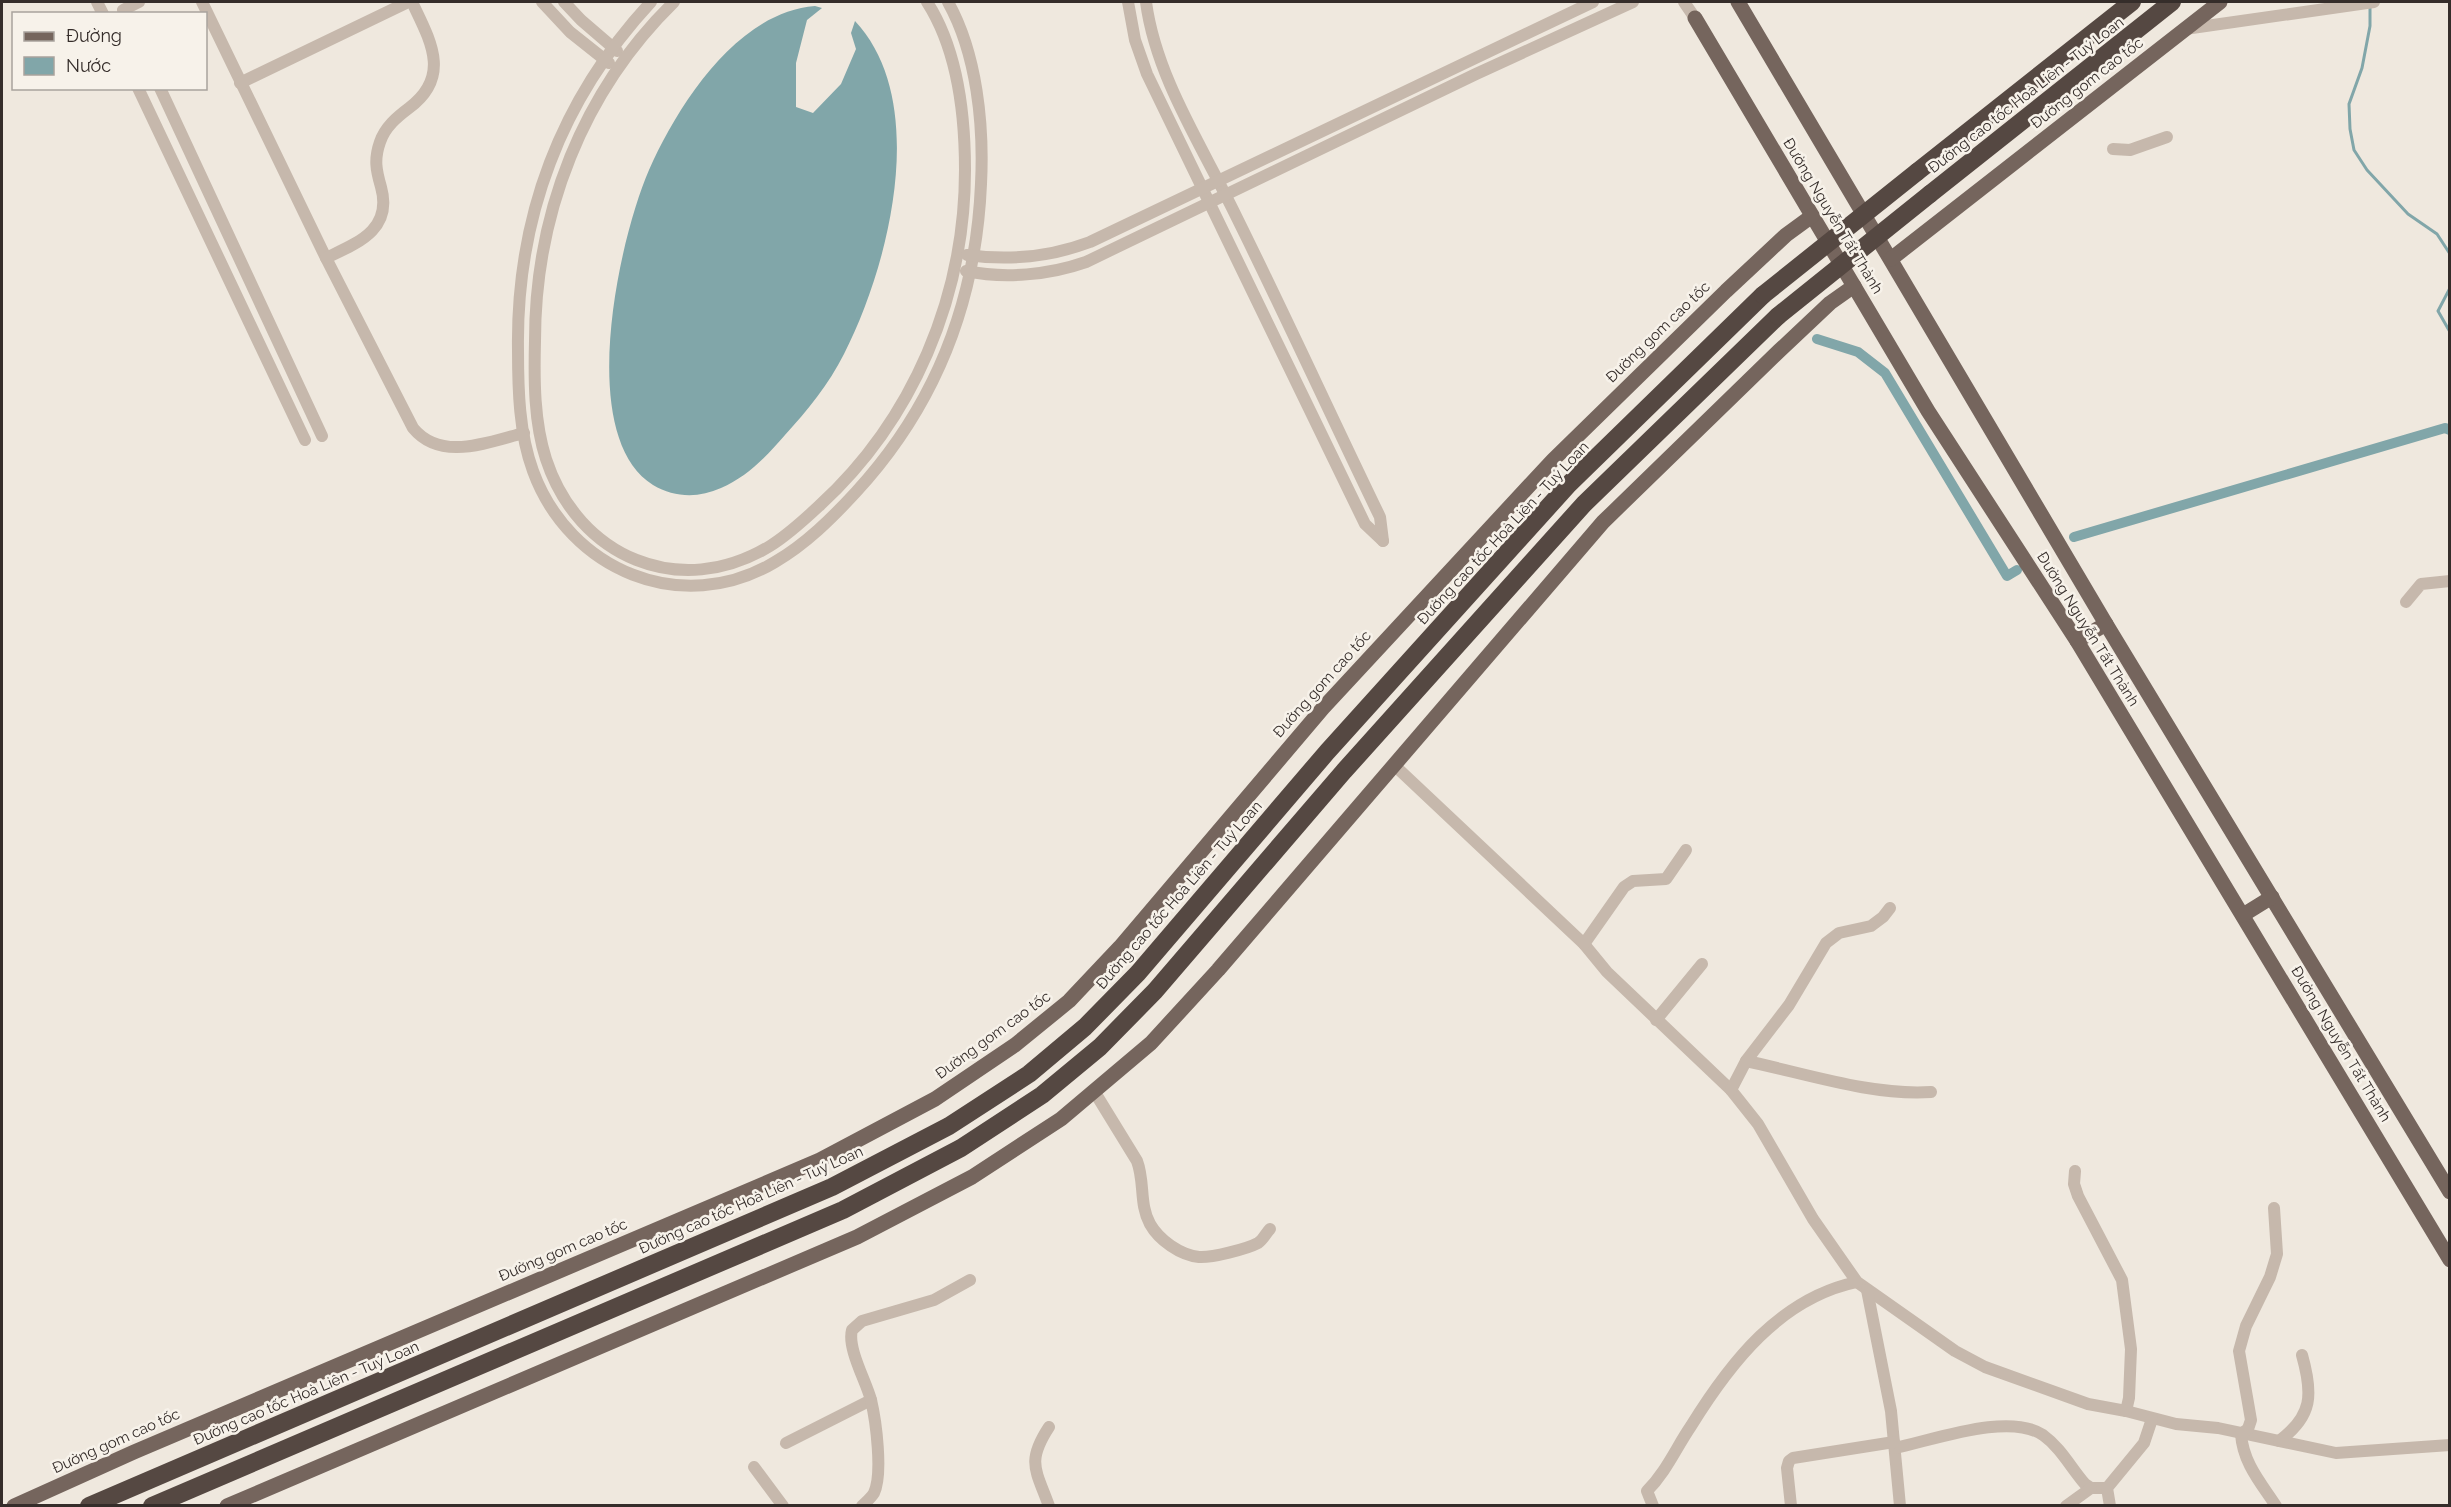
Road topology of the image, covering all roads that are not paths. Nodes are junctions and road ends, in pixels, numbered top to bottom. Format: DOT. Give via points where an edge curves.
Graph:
graph roads {
  1 [pos="139,2"];
  2 [pos="410,2"];
  3 [pos="542,2"];
  4 [pos="564,2"];
  5 [pos="651,2"];
  6 [pos="674,2"];
  7 [pos="927,2"];
  8 [pos="948,2"];
  9 [pos="1128,2"];
  10 [pos="1146,2"];
  11 [pos="1593,2"];
  12 [pos="1633,2"];
  13 [pos="1684,2"];
  14 [pos="1738,2"];
  15 [pos="2132,2"];
  16 [pos="2172,2"];
  17 [pos="2220,2"];
  18 [pos="2374,2"];
  19 [pos="122,8"];
  20 [pos="207,13"];
  21 [pos="1695,18"];
  22 [pos="2185,29"];
  23 [pos="612,47"];
  24 [pos="625,57"];
  25 [pos="603,59"];
  26 [pos="617,68"];
  27 [pos="240,83"];
  28 [pos="139,90"];
  29 [pos="161,90"];
  30 [pos="2167,137"];
  31 [pos="2113,149"];
  32 [pos="1219,181"];
  33 [pos="1204,189"];
  34 [pos="1226,196"];
  35 [pos="1211,203"];
  36 [pos="1812,216"];
  37 [pos="958,253"];
  38 [pos="975,256"];
  39 [pos="326,258"];
  40 [pos="1891,259"];
  41 [pos="955,269"];
  42 [pos="972,272"];
  43 [pos="1854,286"];
  44 [pos="524,433"];
  45 [pos="322,436"];
  46 [pos="305,440"];
  47 [pos="860,465"];
  48 [pos="872,475"];
  49 [pos="628,556"];
  50 [pos="621,570"];
  51 [pos="2450,581"];
  52 [pos="2406,602"];
  53 [pos="2106,624"];
  54 [pos="2077,641"];
  55 [pos="1394,765"];
  56 [pos="1686,850"];
  57 [pos="2272,897"];
  58 [pos="1890,908"];
  59 [pos="2243,915"];
  60 [pos="1584,944"];
  61 [pos="1702,964"];
  62 [pos="1656,1020"];
  63 [pos="1746,1061"];
  64 [pos="1731,1090"];
  65 [pos="1094,1091"];
  66 [pos="1931,1092"];
  67 [pos="2075,1171"];
  68 [pos="2449,1192"];
  69 [pos="2274,1208"];
  70 [pos="1270,1229"];
  71 [pos="2450,1260"];
  72 [pos="970,1280"];
  73 [pos="1862,1286"];
  74 [pos="2302,1355"];
  75 [pos="871,1400"];
  76 [pos="2126,1411"];
  77 [pos="2152,1419"];
  78 [pos="1049,1427"];
  79 [pos="2241,1434"];
  80 [pos="2279,1441"];
  81 [pos="786,1443"];
  82 [pos="1894,1445"];
  83 [pos="2450,1445"];
  84 [pos="754,1467"];
  85 [pos="2091,1488"];
  86 [pos="2107,1488"];
  87 [pos="14,1506"];
  88 [pos="89,1506"];
  89 [pos="152,1506"];
  90 [pos="227,1506"];
  91 [pos="783,1506"];
  92 [pos="861,1506"];
  93 [pos="1049,1506"];
  94 [pos="1653,1506"];
  95 [pos="1791,1506"];
  96 [pos="1900,1506"];
  97 [pos="2066,1506"];
  98 [pos="2110,1506"];
  99 [pos="2276,1506"];
  1 -- 19 [label="street"];
  2 -- 27 [label="street"];
  2 -- 39 [label="street" via="433,48 435,65 431,81 421,98 395,119 381,137 375,166 383,204 376,226 366,238"];
  3 -- 25 [label="street"];
  4 -- 23 [label="street"];
  5 -- 23 [label="street"];
  6 -- 24 [label="street"];
  7 -- 37 [label="street" via="950,51 964,129 964,197"];
  8 -- 38 [label="street" via="964,39 980,121 982,177"];
  9 -- 33 [label="street" via="1143,63"];
  10 -- 32 [label="street" via="1161,63"];
  11 -- 32 [label="street"];
  12 -- 34 [label="street"];
  13 -- 21 [label="street"];
  14 -- 40 [label="main road, Đường Nguyễn Tất Thành"];
  15 -- 88 [label="highway, Đường cao tốc Hoà Liên - Tuý Loan, bridge" via="1763,295 1569,484 1328,752 1138,973 1085,1027 1029,1074 949,1126 832,1187"];
  16 -- 89 [label="highway, Đường cao tốc Hoà Liên - Tuý Loan, bridge" via="1778,316 1584,504 1344,771 1155,991 1100,1047 1042,1095 961,1148 843,1210"];
  17 -- 22 [label="main road, Đường gom cao tốc"];
  18 -- 22 [label="street"];
  20 -- 27 [label="street"];
  21 -- 36 [label="main road, Đường Nguyễn Tất Thành"];
  22 -- 40 [label="main road, Đường gom cao tốc"];
  23 -- 24 [label="street"];
  23 -- 25 [label="street"];
  24 -- 26 [label="street"];
  25 -- 26 [label="street"];
  25 -- 44 [label="street" via="563,130 533,214 519,305 518,370"];
  26 -- 49 [label="street" via="584,124 551,212 536,301 535,365 540,429 556,484 579,520 600,540"];
  27 -- 39 [label="street"];
  28 -- 46 [label="street"];
  29 -- 45 [label="street"];
  30 -- 31 [label="street" via="2130,150"];
  32 -- 33 [label="street"];
  32 -- 34 [label="street"];
  33 -- 35 [label="street"];
  33 -- 38 [label="street" via="1070,249 1031,257"];
  34 -- 35 [label="street"];
  34 -- 35 [label="street" via="1380,517 1383,541 1365,524"];
  35 -- 42 [label="street" via="1064,269 1026,274"];
  36 -- 43 [label="main road, Đường Nguyễn Tất Thành"];
  36 -- 87 [label="main road, Đường gom cao tốc" via="1752,267 1553,460 1323,708 1120,947 1069,1001 1015,1045 935,1099 820,1160"];
  37 -- 38 [label="street"];
  37 -- 41 [label="street"];
  38 -- 42 [label="street"];
  39 -- 44 [label="street" via="418,434 440,446 456,448"];
  40 -- 53 [label="main road, Đường Nguyễn Tất Thành"];
  41 -- 42 [label="street"];
  41 -- 47 [label="street" via="939,325 916,379"];
  42 -- 48 [label="street" via="953,335 932,384 909,425"];
  43 -- 54 [label="main road, Đường Nguyễn Tất Thành" via="1928,411"];
  43 -- 55 [label="main road" via="1779,351 1604,522"];
  44 -- 50 [label="street" via="538,483 560,522 589,551"];
  47 -- 48 [label="street"];
  47 -- 49 [label="street" via="787,533 737,562 676,569"];
  48 -- 50 [label="street" via="806,540 774,563 746,576 678,586"];
  49 -- 50 [label="street"];
  51 -- 52 [label="street" via="2421,585"];
  53 -- 54 [label="main road"];
  53 -- 57 [label="main road, Đường Nguyễn Tất Thành"];
  54 -- 59 [label="main road, Đường Nguyễn Tất Thành"];
  55 -- 60 [label="street"];
  55 -- 65 [label="main road" via="1151,1043"];
  56 -- 60 [label="street" via="1666,879 1639,880 1624,887"];
  57 -- 59 [label="main road"];
  57 -- 68 [label="main road, Đường Nguyễn Tất Thành"];
  58 -- 63 [label="street" via="1871,926 1839,933 1826,943 1789,1005"];
  59 -- 71 [label="main road, Đường Nguyễn Tất Thành"];
  60 -- 62 [label="street" via="1606,972"];
  61 -- 62 [label="street"];
  62 -- 64 [label="street"];
  63 -- 64 [label="street"];
  63 -- 66 [label="street" via="1880,1090"];
  64 -- 73 [label="street" via="1758,1124 1813,1219"];
  65 -- 70 [label="street" via="1137,1161 1142,1173 1143,1209 1166,1242 1200,1257 1259,1242"];
  65 -- 90 [label="main road" via="1061,1119 972,1177 857,1237"];
  67 -- 76 [label="street" via="2078,1196 2122,1280 2131,1349"];
  69 -- 79 [label="street" via="2277,1254 2239,1351 2251,1420"];
  72 -- 75 [label="street" via="926,1304 856,1325 850,1334 851,1341"];
  73 -- 76 [label="street" via="1985,1367 2088,1404"];
  73 -- 82 [label="street" via="1886,1385"];
  73 -- 94 [label="street" via="1831,1288 1751,1344 1712,1392 1665,1470 1647,1491"];
  74 -- 80 [label="street" via="2308,1376 2308,1408 2301,1421"];
  75 -- 81 [label="street"];
  75 -- 92 [label="street" via="877,1485"];
  76 -- 77 [label="street"];
  77 -- 79 [label="street"];
  77 -- 86 [label="street" via="2144,1443"];
  78 -- 93 [label="street" via="1034,1462"];
  79 -- 80 [label="street"];
  79 -- 99 [label="street" via="2251,1471"];
  80 -- 83 [label="street" via="2336,1453"];
  82 -- 85 [label="street" via="1994,1426 2020,1426 2044,1436"];
  82 -- 95 [label="street" via="1793,1458 1787,1468"];
  82 -- 96 [label="street"];
  84 -- 91 [label="street"];
  85 -- 86 [label="street"];
  85 -- 97 [label="street"];
  86 -- 98 [label="street"];
}
